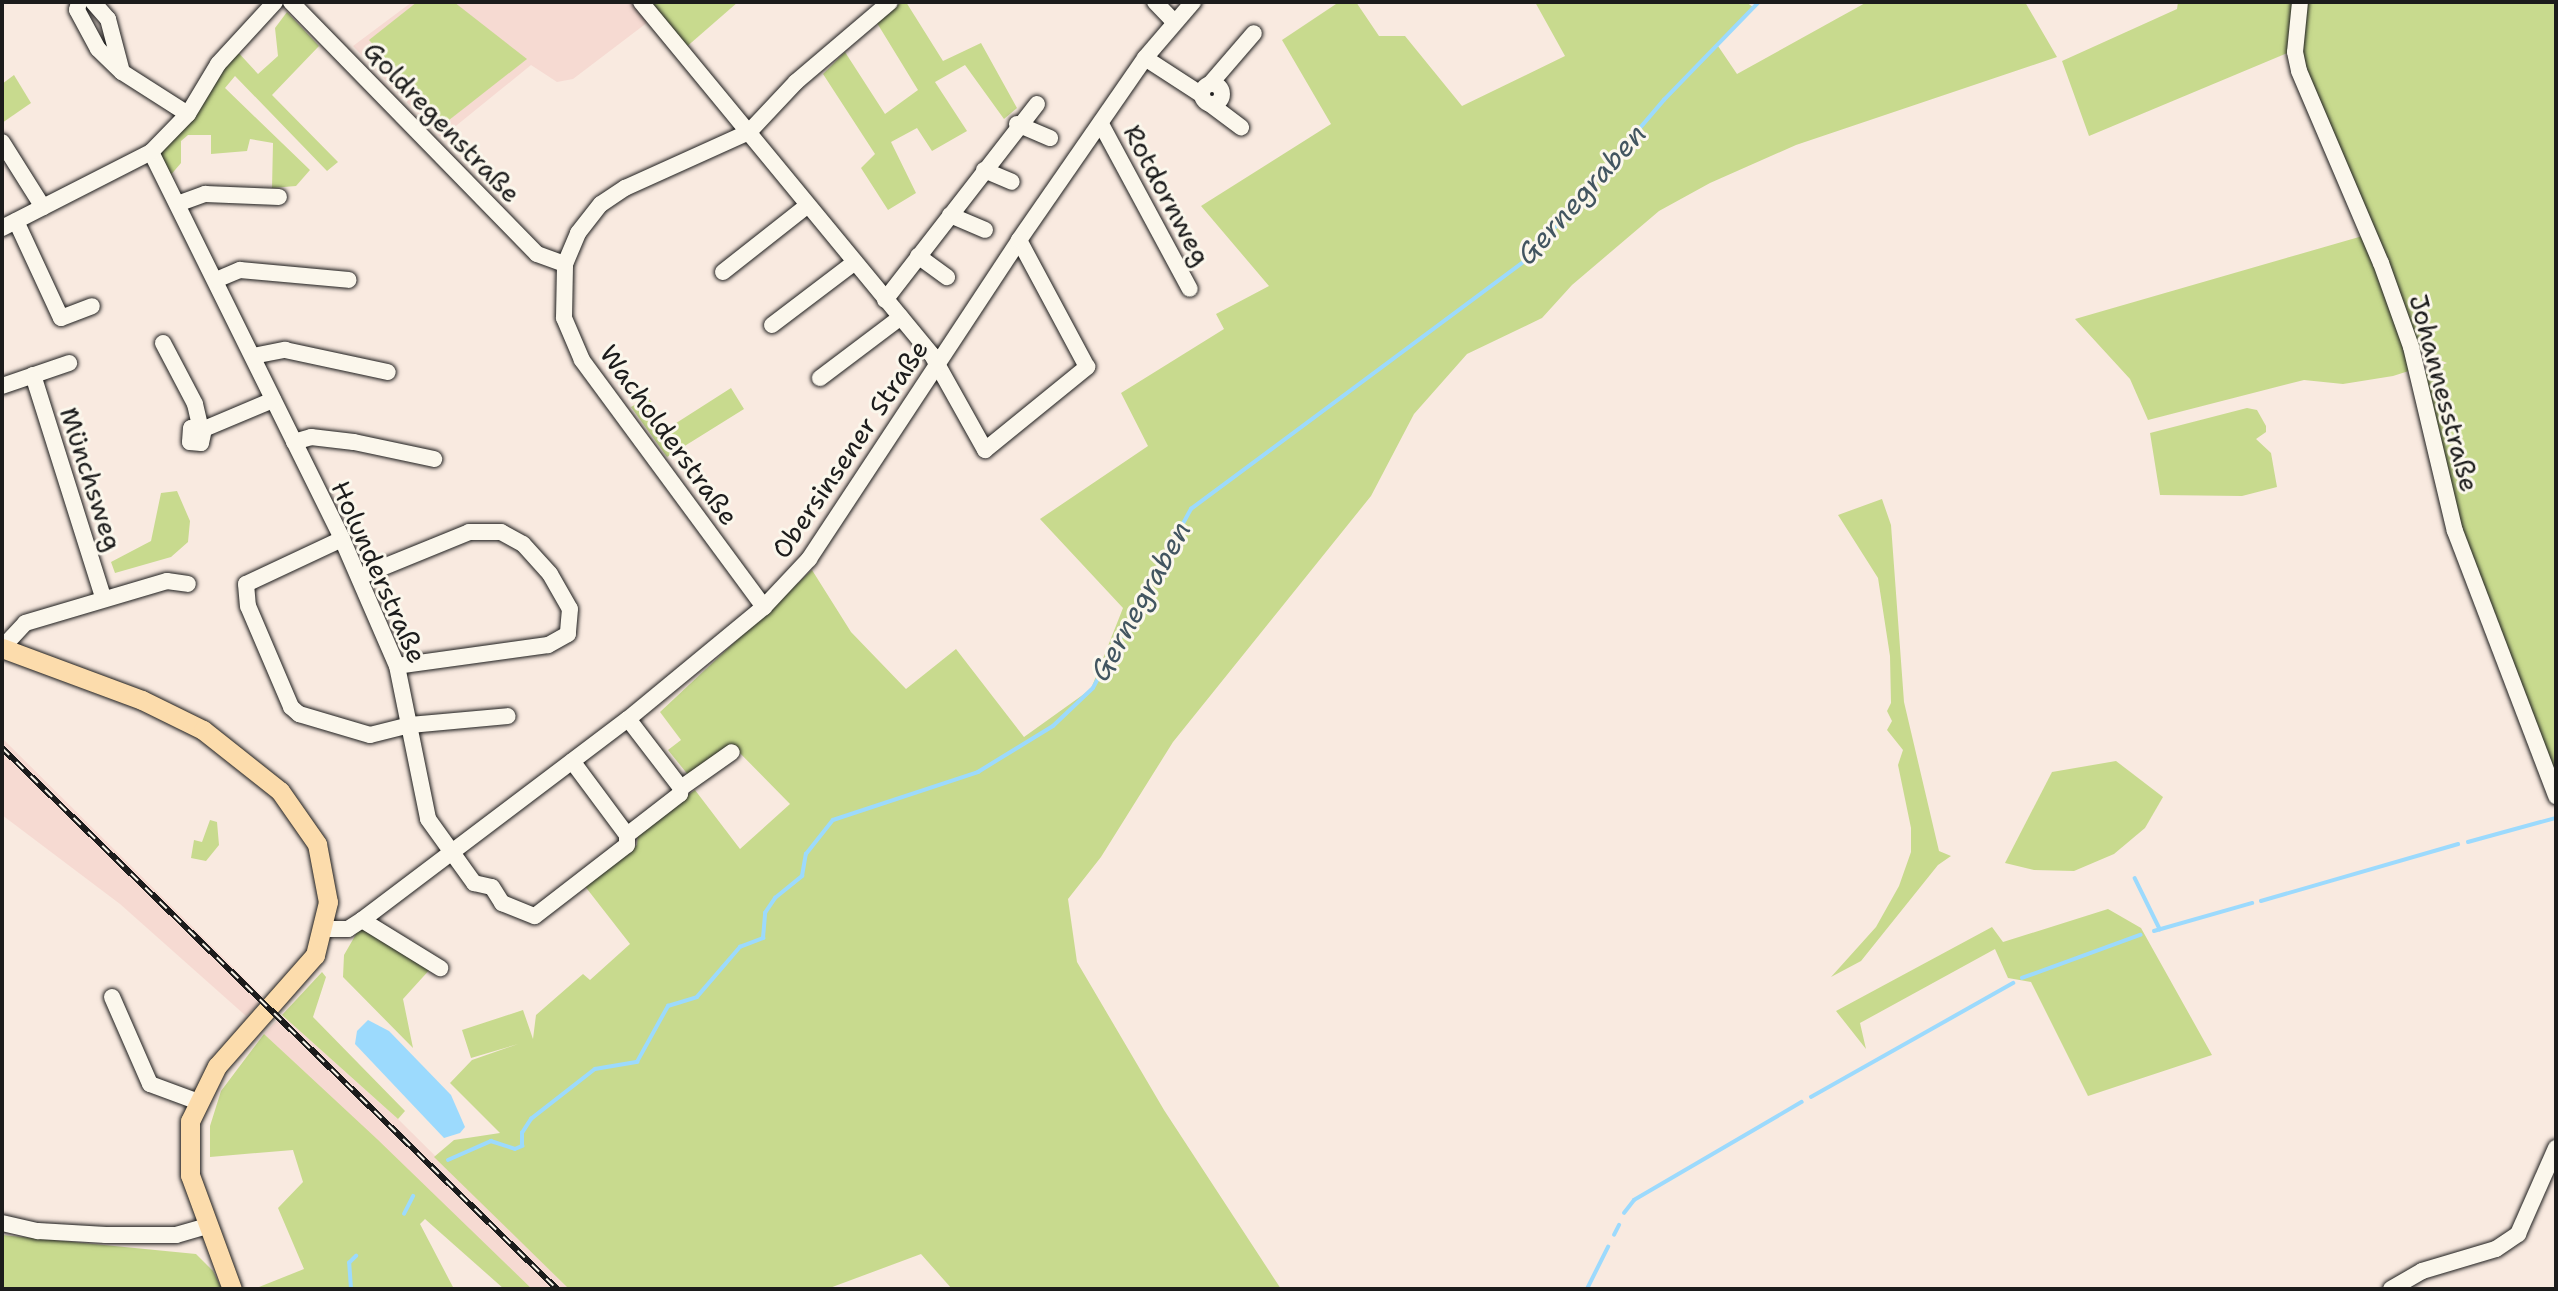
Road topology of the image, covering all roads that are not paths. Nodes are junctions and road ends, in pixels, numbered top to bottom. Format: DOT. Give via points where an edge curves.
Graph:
graph roads {
  1 [pos="79,2"];
  2 [pos="93,2"];
  3 [pos="275,2"];
  4 [pos="291,2"];
  5 [pos="641,2"];
  6 [pos="890,2"];
  7 [pos="1155,2"];
  8 [pos="1194,2"];
  9 [pos="2300,2"];
  10 [pos="1174,22"];
  11 [pos="1254,33"];
  12 [pos="1146,58"];
  13 [pos="122,72"];
  14 [pos="1207,94"];
  15 [pos="1037,104"];
  16 [pos="188,114"];
  17 [pos="1017,124"];
  18 [pos="1101,124"];
  19 [pos="1241,127"];
  20 [pos="749,132"];
  21 [pos="1050,138"];
  22 [pos="2,142"];
  23 [pos="151,152"];
  24 [pos="984,170"];
  25 [pos="1012,182"];
  26 [pos="279,197"];
  27 [pos="180,203"];
  28 [pos="807,206"];
  29 [pos="43,207"];
  30 [pos="950,215"];
  31 [pos="9,224"];
  32 [pos="985,230"];
  33 [pos="1020,240"];
  34 [pos="918,256"];
  35 [pos="855,261"];
  36 [pos="565,264"];
  37 [pos="723,272"];
  38 [pos="947,277"];
  39 [pos="349,279"];
  40 [pos="216,280"];
  41 [pos="1190,289"];
  42 [pos="885,300"];
  43 [pos="92,306"];
  44 [pos="901,317"];
  45 [pos="772,325"];
  46 [pos="163,343"];
  47 [pos="253,356"];
  48 [pos="69,363"];
  49 [pos="938,363"];
  50 [pos="388,372"];
  51 [pos="33,375"];
  52 [pos="820,378"];
  53 [pos="2,386"];
  54 [pos="273,400"];
  55 [pos="294,442"];
  56 [pos="433,459"];
  57 [pos="342,539"];
  58 [pos="359,577"];
  59 [pos="188,584"];
  60 [pos="103,597"];
  61 [pos="764,607"];
  62 [pos="2,648"];
  63 [pos="397,666"];
  64 [pos="508,716"];
  65 [pos="628,719"];
  66 [pos="410,725"];
  67 [pos="732,752"];
  68 [pos="572,761"];
  69 [pos="681,788"];
  70 [pos="2556,796"];
  71 [pos="627,835"];
  72 [pos="451,853"];
  73 [pos="362,920"];
  74 [pos="325,929"];
  75 [pos="440,968"];
  76 [pos="112,997"];
  77 [pos="196,1101"];
  78 [pos="2556,1148"];
  79 [pos="2,1223"];
  80 [pos="207,1226"];
  81 [pos="232,1289"];
  82 [pos="2391,1289"];
  1 -- 13 [label="street" via="77,9 98,49"];
  2 -- 13 [label="street" via="108,19"];
  3 -- 16 [label="street" via="218,64"];
  4 -- 36 [label="street, Goldregenstraße" via="537,254"];
  5 -- 20 [label="street"];
  6 -- 20 [label="street" via="796,82"];
  7 -- 10 [label="street"];
  8 -- 10 [label="street, Obersinsener Straße"];
  9 -- 70 [label="street, Johannesstraße" via="2299,71 2403,323 2455,531"];
  10 -- 12 [label="street, Obersinsener Straße"];
  11 -- 14 [label="street"];
  12 -- 14 [label="street"];
  12 -- 18 [label="street, Obersinsener Straße"];
  13 -- 16 [label="street"];
  14 -- 19 [label="street"];
  15 -- 17 [label="street"];
  16 -- 23 [label="street"];
  17 -- 21 [label="street"];
  17 -- 24 [label="street"];
  18 -- 33 [label="street, Obersinsener Straße"];
  18 -- 41 [label="street, Rotdornweg"];
  20 -- 28 [label="street"];
  20 -- 36 [label="street, Wacholderstraße" via="625,188 601,204 578,233"];
  22 -- 29 [label="street"];
  23 -- 27 [label="street, Holunderstraße"];
  23 -- 29 [label="street"];
  24 -- 25 [label="street"];
  24 -- 30 [label="street"];
  26 -- 27 [label="street" via="205,194"];
  27 -- 40 [label="street, Holunderstraße"];
  28 -- 35 [label="street"];
  28 -- 37 [label="street"];
  29 -- 31 [label="street"];
  30 -- 32 [label="street"];
  30 -- 34 [label="street"];
  31 -- 43 [label="street" via="61,318"];
  33 -- 49 [label="street, Obersinsener Straße"];
  33 -- 49 [label="street" via="1087,367 985,450"];
  34 -- 38 [label="street"];
  34 -- 42 [label="street"];
  35 -- 42 [label="street"];
  35 -- 45 [label="street"];
  36 -- 61 [label="street, Wacholderstraße" via="564,318 582,360"];
  39 -- 40 [label="street" via="240,270"];
  40 -- 47 [label="street, Holunderstraße"];
  42 -- 44 [label="street"];
  44 -- 49 [label="street"];
  44 -- 52 [label="street"];
  46 -- 54 [label="street" via="195,404 202,428"];
  47 -- 50 [label="street" via="285,350"];
  47 -- 54 [label="street, Holunderstraße"];
  48 -- 51 [label="street"];
  49 -- 61 [label="street, Obersinsener Straße" via="809,559"];
  51 -- 53 [label="street"];
  51 -- 60 [label="street, Münchsweg"];
  54 -- 55 [label="street, Holunderstraße"];
  55 -- 56 [label="street, Holunderstraße" via="311,437 354,442"];
  55 -- 57 [label="street, Holunderstraße"];
  57 -- 58 [label="street, Holunderstraße"];
  57 -- 66 [label="street" via="253,578 246,584 248,606 299,714 370,735"];
  58 -- 63 [label="street, Holunderstraße"];
  58 -- 63 [label="street" via="469,532 501,532 523,544 550,574 570,610 568,634 548,645"];
  59 -- 60 [label="street" via="167,581"];
  60 -- 62 [label="street" via="25,623"];
  61 -- 65 [label="street, Obersinsener Straße"];
  62 -- 74 [label="main road" via="142,700 203,730 246,760 280,792 317,844 327,881"];
  63 -- 66 [label="street, Holunderstraße"];
  64 -- 66 [label="street"];
  65 -- 68 [label="street, Obersinsener Straße"];
  65 -- 69 [label="street"];
  66 -- 72 [label="street, Holunderstraße" via="429,819"];
  67 -- 69 [label="street"];
  68 -- 71 [label="street"];
  68 -- 72 [label="street, Obersinsener Straße"];
  69 -- 71 [label="street" via="680,794"];
  71 -- 72 [label="street, Holunderstraße" via="627,845 535,916 502,903 492,887 474,883"];
  72 -- 73 [label="street, Obersinsener Straße"];
  73 -- 74 [label="street, Obersinsener Straße" via="348,929"];
  73 -- 75 [label="street"];
  74 -- 77 [label="main road" via="297,980 226,1055"];
  76 -- 77 [label="street" via="150,1084"];
  77 -- 80 [label="main road" via="187,1157"];
  78 -- 82 [label="street" via="2518,1234 2496,1248 2422,1271"];
  79 -- 80 [label="street" via="38,1231 106,1235 176,1235"];
  80 -- 81 [label="main road"];
}
